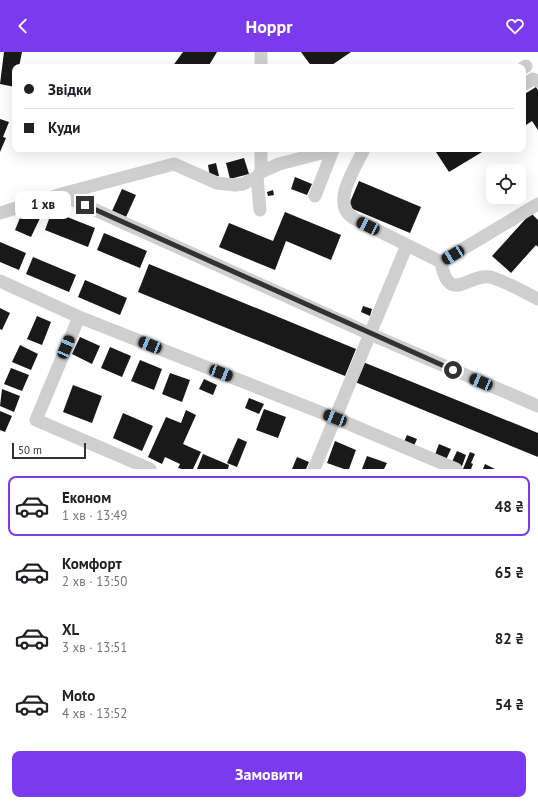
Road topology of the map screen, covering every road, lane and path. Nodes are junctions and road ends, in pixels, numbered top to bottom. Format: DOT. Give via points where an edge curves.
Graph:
graph roads {
  1 [pos="261,52"];
  2 [pos="261,64"];
  3 [pos="538,81"];
  4 [pos="526,83"];
  5 [pos="261,152"];
  6 [pos="326,152"];
  7 [pos="333,152"];
  8 [pos="363,152"];
  9 [pos="259,174"];
  10 [pos="65,193"];
  11 [pos="315,196"];
  12 [pos="538,204"];
  13 [pos="260,210"];
  14 [pos="0,213"];
  15 [pos="407,245"];
  16 [pos="441,262"];
  17 [pos="0,281"];
  18 [pos="538,299"];
  19 [pos="79,318"];
  20 [pos="370,334"];
  21 [pos="538,406"];
  22 [pos="335,418"];
  23 [pos="150,469"];
  24 [pos="314,469"];
  25 [pos="456,469"];
  1 -- 2 [label="street"];
  3 -- 4 [label="street" via="533,79"];
  5 -- 9 [label="street"];
  6 -- 9 [label="street" via="279,164"];
  7 -- 11 [label="street"];
  8 -- 15 [label="street" via="344,195 343,206 350,216"];
  9 -- 10 [label="street" via="243,184 225,185 174,164"];
  9 -- 13 [label="street"];
  10 -- 14 [label="street"];
  10 -- 20 [label="street" via="71,199"];
  12 -- 16 [label="street"];
  15 -- 16 [label="street"];
  15 -- 20 [label="street"];
  16 -- 18 [label="street" via="446,278 451,283 464,285 486,276"];
  17 -- 19 [label="street"];
  19 -- 22 [label="street"];
  19 -- 23 [label="street" via="36,420"];
  20 -- 21 [label="street"];
  20 -- 22 [label="street"];
  22 -- 24 [label="street"];
  22 -- 25 [label="street"];
}
